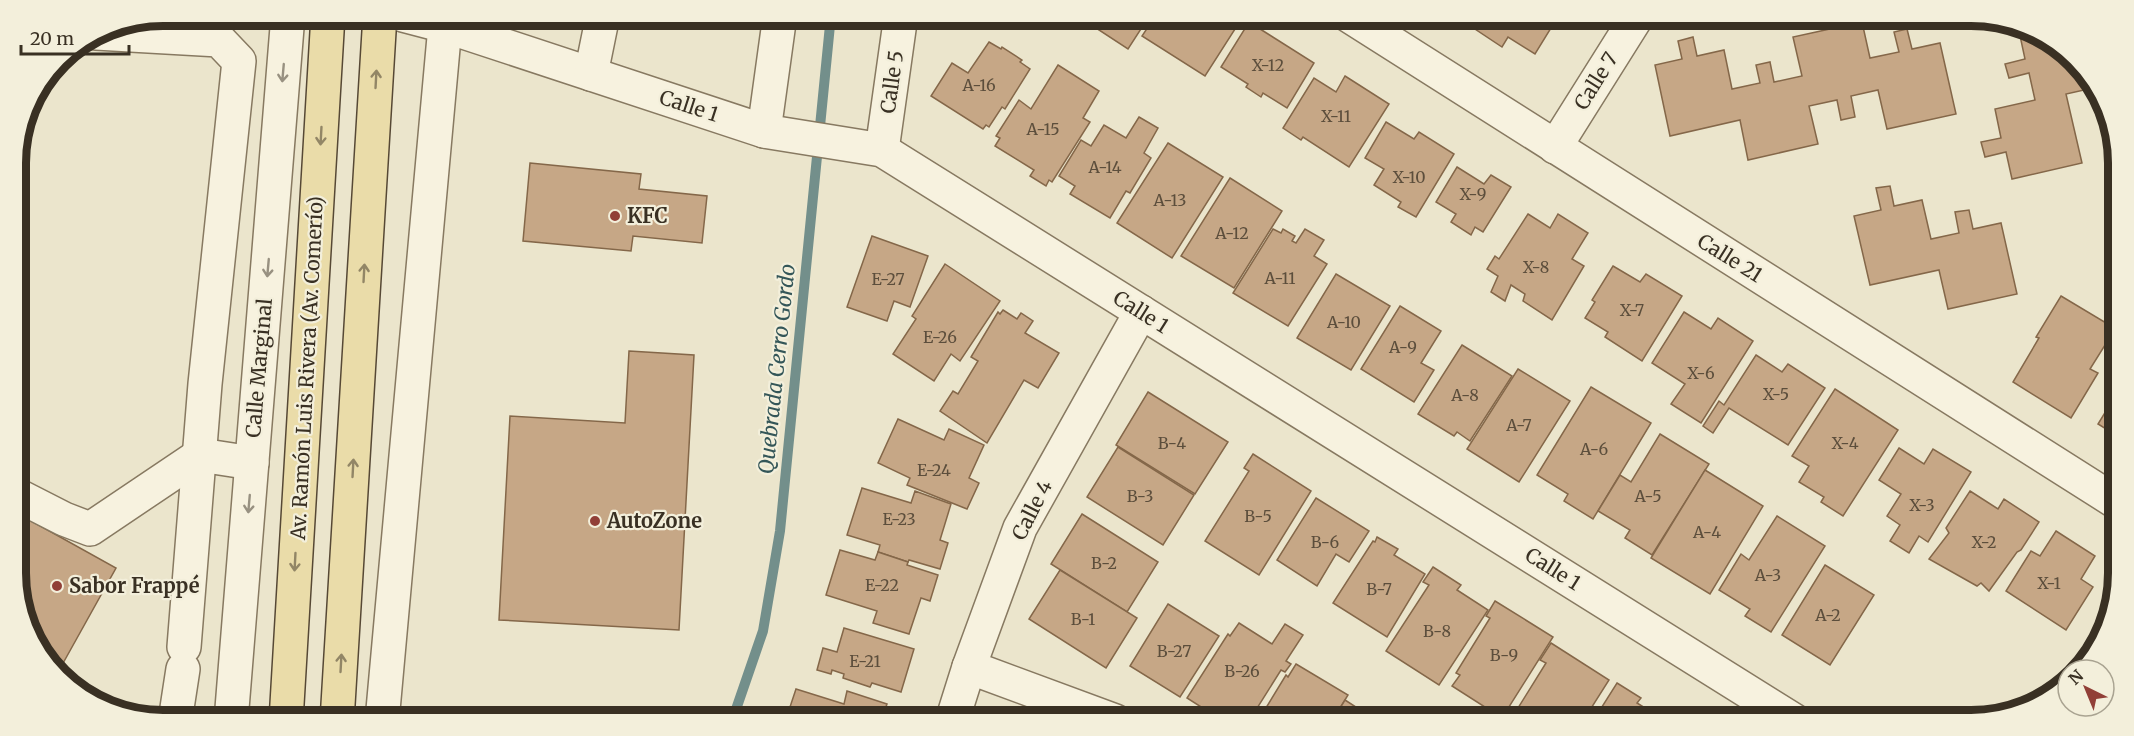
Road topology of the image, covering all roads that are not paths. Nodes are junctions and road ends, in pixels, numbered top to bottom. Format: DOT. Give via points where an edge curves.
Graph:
graph roads {
  1 [pos="287,26"];
  2 [pos="327,26"];
  3 [pos="379,26"];
  4 [pos="446,26"];
  5 [pos="460,26"];
  6 [pos="601,26"];
  7 [pos="778,26"];
  8 [pos="899,26"];
  9 [pos="1365,26"];
  10 [pos="1631,26"];
  11 [pos="113,35"];
  12 [pos="591,74"];
  13 [pos="764,130"];
  14 [pos="1555,147"];
  15 [pos="882,150"];
  16 [pos="1141,312"];
  17 [pos="200,455"];
  18 [pos="252,463"];
  19 [pos="2108,497"];
  20 [pos="26,500"];
  21 [pos="969,667"];
  22 [pos="1087,710"];
  23 [pos="1778,710"];
  24 [pos="176,711"];
  25 [pos="232,711"];
  26 [pos="287,711"];
  27 [pos="338,711"];
  28 [pos="383,711"];
  29 [pos="955,711"];
  1 -- 18 [label="street, Calle Marginal, one-way"];
  2 -- 26 [label="main road, Av. Ramón Luis Rivera (Av. Comerío), one-way"];
  27 -- 3 [label="main road, one-way"];
  4 -- 28 [label="street"];
  5 -- 12 [label="street, Calle 1"];
  6 -- 12 [label="street"];
  7 -- 13 [label="street"];
  8 -- 15 [label="street, Calle 5"];
  9 -- 14 [label="street, Calle 21"];
  10 -- 14 [label="street, Calle 7"];
  11 -- 17 [label="street" via="219,40 239,61"];
  12 -- 13 [label="street, Calle 1"];
  13 -- 15 [label="street, Calle 1"];
  14 -- 19 [label="street, Calle 21"];
  15 -- 16 [label="street, Calle 1"];
  16 -- 21 [label="street, Calle 4" via="1020,528"];
  16 -- 23 [label="street, Calle 1"];
  17 -- 18 [label="street"];
  17 -- 20 [label="street" via="90,529"];
  17 -- 24 [label="street"];
  18 -- 25 [label="street, Calle Marginal, one-way"];
  21 -- 22 [label="street"];
  21 -- 29 [label="street, Calle 4"];
}
